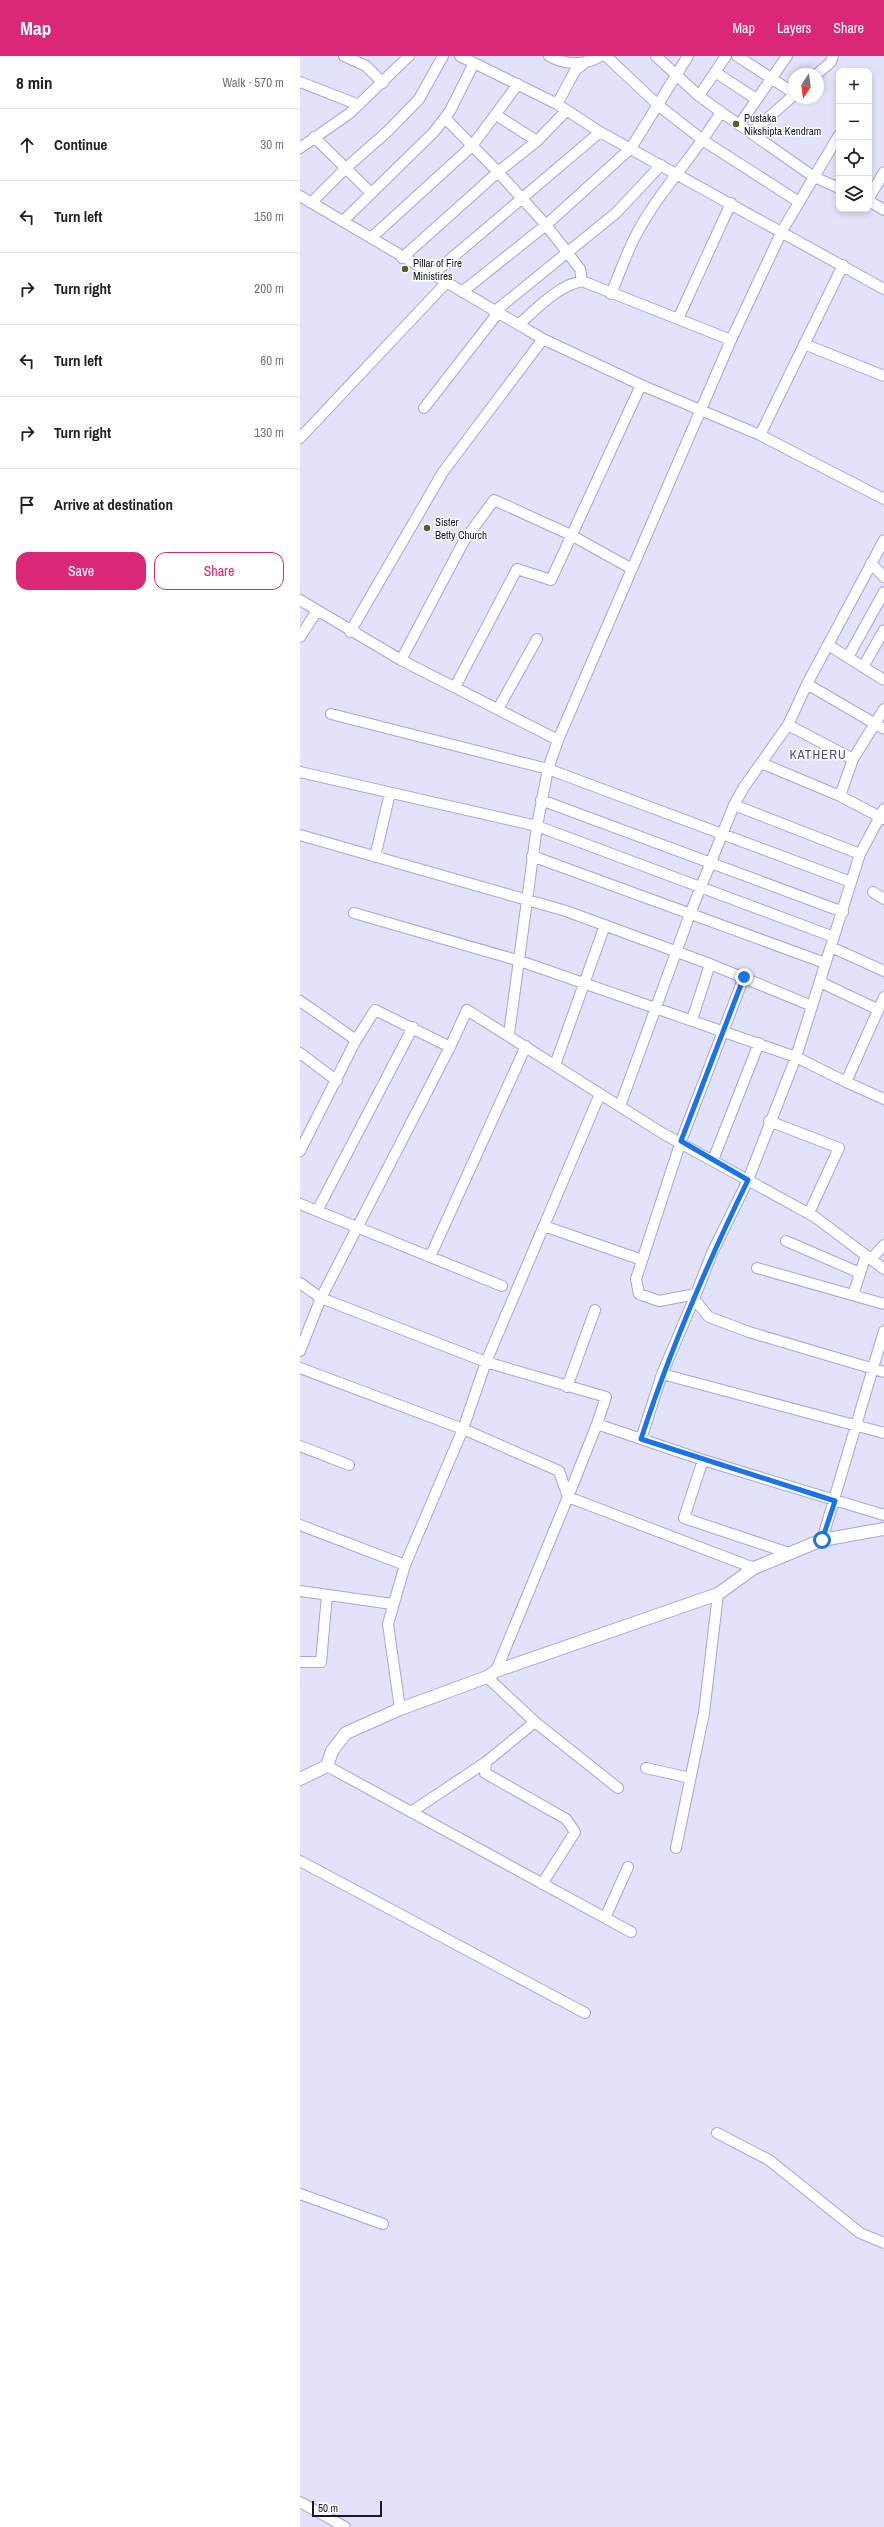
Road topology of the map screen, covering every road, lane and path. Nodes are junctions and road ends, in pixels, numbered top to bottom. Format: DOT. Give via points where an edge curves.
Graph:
graph roads {
  1 [pos="344,56"];
  2 [pos="409,56"];
  3 [pos="442,56"];
  4 [pos="462,56"];
  5 [pos="549,56"];
  6 [pos="601,56"];
  7 [pos="606,56"];
  8 [pos="656,56"];
  9 [pos="688,56"];
  10 [pos="726,56"];
  11 [pos="737,56"];
  12 [pos="833,56"];
  13 [pos="784,57"];
  14 [pos="587,61"];
  15 [pos="474,63"];
  16 [pos="824,68"];
  17 [pos="715,72"];
  18 [pos="677,76"];
  19 [pos="770,78"];
  20 [pos="300,82"];
  21 [pos="383,83"];
  22 [pos="518,84"];
  23 [pos="788,90"];
  24 [pos="698,96"];
  25 [pos="756,99"];
  26 [pos="788,99"];
  27 [pos="557,104"];
  28 [pos="359,105"];
  29 [pos="658,105"];
  30 [pos="566,111"];
  31 [pos="721,112"];
  32 [pos="496,115"];
  33 [pos="445,118"];
  34 [pos="739,125"];
  35 [pos="600,132"];
  36 [pos="751,133"];
  37 [pos="314,137"];
  38 [pos="836,139"];
  39 [pos="537,141"];
  40 [pos="704,141"];
  41 [pos="472,146"];
  42 [pos="300,148"];
  43 [pos="630,148"];
  44 [pos="661,165"];
  45 [pos="346,168"];
  46 [pos="498,172"];
  47 [pos="884,172"];
  48 [pos="676,174"];
  49 [pos="814,177"];
  50 [pos="836,187"];
  51 [pos="370,192"];
  52 [pos="872,193"];
  53 [pos="300,196"];
  54 [pos="523,200"];
  55 [pos="799,202"];
  56 [pos="311,203"];
  57 [pos="731,203"];
  58 [pos="872,203"];
  59 [pos="884,210"];
  60 [pos="343,221"];
  61 [pos="546,226"];
  62 [pos="782,231"];
  63 [pos="371,238"];
  64 [pos="567,253"];
  65 [pos="402,258"];
  66 [pos="843,266"];
  67 [pos="433,274"];
  68 [pos="582,281"];
  69 [pos="446,283"];
  70 [pos="884,289"];
  71 [pos="462,292"];
  72 [pos="611,294"];
  73 [pos="496,312"];
  74 [pos="678,319"];
  75 [pos="518,324"];
  76 [pos="543,339"];
  77 [pos="732,340"];
  78 [pos="804,344"];
  79 [pos="884,376"];
  80 [pos="641,385"];
  81 [pos="424,408"];
  82 [pos="699,410"];
  83 [pos="760,435"];
  84 [pos="300,438"];
  85 [pos="884,499"];
  86 [pos="571,535"];
  87 [pos="884,540"];
  88 [pos="871,563"];
  89 [pos="632,569"];
  90 [pos="884,577"];
  91 [pos="884,592"];
  92 [pos="300,600"];
  93 [pos="317,611"];
  94 [pos="884,630"];
  95 [pos="350,632"];
  96 [pos="300,637"];
  97 [pos="537,639"];
  98 [pos="828,645"];
  99 [pos="848,657"];
  100 [pos="401,660"];
  101 [pos="863,667"];
  102 [pos="884,680"];
  103 [pos="807,684"];
  104 [pos="455,687"];
  105 [pos="498,709"];
  106 [pos="884,709"];
  107 [pos="331,714"];
  108 [pos="875,724"];
  109 [pos="788,725"];
  110 [pos="884,729"];
  111 [pos="558,740"];
  112 [pos="853,759"];
  113 [pos="761,763"];
  114 [pos="548,769"];
  115 [pos="300,772"];
  116 [pos="390,793"];
  117 [pos="840,796"];
  118 [pos="541,800"];
  119 [pos="734,805"];
  120 [pos="883,815"];
  121 [pos="537,826"];
  122 [pos="722,834"];
  123 [pos="300,835"];
  124 [pos="860,854"];
  125 [pos="532,856"];
  126 [pos="375,857"];
  127 [pos="712,861"];
  128 [pos="851,882"];
  129 [pos="702,886"];
  130 [pos="873,892"];
  131 [pos="528,899"];
  132 [pos="884,899"];
  133 [pos="843,912"];
  134 [pos="354,913"];
  135 [pos="690,914"];
  136 [pos="606,926"];
  137 [pos="833,942"];
  138 [pos="676,951"];
  139 [pos="520,961"];
  140 [pos="826,963"];
  141 [pos="710,964"];
  142 [pos="884,971"];
  143 [pos="744,977"];
  144 [pos="820,982"];
  145 [pos="584,983"];
  146 [pos="884,997"];
  147 [pos="300,1001"];
  148 [pos="812,1006"];
  149 [pos="655,1007"];
  150 [pos="877,1009"];
  151 [pos="692,1020"];
  152 [pos="412,1027"];
  153 [pos="724,1031"];
  154 [pos="509,1034"];
  155 [pos="356,1040"];
  156 [pos="759,1043"];
  157 [pos="526,1046"];
  158 [pos="450,1047"];
  159 [pos="300,1054"];
  160 [pos="796,1057"];
  161 [pos="555,1065"];
  162 [pos="337,1081"];
  163 [pos="846,1082"];
  164 [pos="600,1094"];
  165 [pos="884,1099"];
  166 [pos="620,1106"];
  167 [pos="769,1122"];
  168 [pos="681,1141"];
  169 [pos="300,1151"];
  170 [pos="713,1160"];
  171 [pos="748,1180"];
  172 [pos="300,1204"];
  173 [pos="317,1211"];
  174 [pos="809,1213"];
  175 [pos="359,1226"];
  176 [pos="544,1226"];
  177 [pos="786,1241"];
  178 [pos="884,1245"];
  179 [pos="430,1257"];
  180 [pos="869,1257"];
  181 [pos="642,1260"];
  182 [pos="757,1268"];
  183 [pos="884,1269"];
  184 [pos="860,1273"];
  185 [pos="300,1284"];
  186 [pos="502,1286"];
  187 [pos="853,1295"];
  188 [pos="695,1296"];
  189 [pos="321,1298"];
  190 [pos="884,1304"];
  191 [pos="595,1310"];
  192 [pos="884,1331"];
  193 [pos="300,1351"];
  194 [pos="486,1362"];
  195 [pos="300,1368"];
  196 [pos="872,1369"];
  197 [pos="884,1372"];
  198 [pos="662,1374"];
  199 [pos="567,1387"];
  200 [pos="597,1424"];
  201 [pos="856,1424"];
  202 [pos="463,1429"];
  203 [pos="884,1433"];
  204 [pos="641,1439"];
  205 [pos="300,1446"];
  206 [pos="703,1460"];
  207 [pos="349,1465"];
  208 [pos="568,1497"];
  209 [pos="835,1501"];
  210 [pos="884,1514"];
  211 [pos="300,1525"];
  212 [pos="884,1529"];
  213 [pos="822,1540"];
  214 [pos="788,1553"];
  215 [pos="405,1565"];
  216 [pos="754,1568"];
  217 [pos="300,1591"];
  218 [pos="718,1594"];
  219 [pos="327,1595"];
  220 [pos="392,1604"];
  221 [pos="300,1662"];
  222 [pos="492,1674"];
  223 [pos="400,1709"];
  224 [pos="534,1722"];
  225 [pos="486,1762"];
  226 [pos="327,1766"];
  227 [pos="646,1768"];
  228 [pos="690,1778"];
  229 [pos="300,1779"];
  230 [pos="618,1788"];
  231 [pos="411,1812"];
  232 [pos="676,1848"];
  233 [pos="300,1861"];
  234 [pos="628,1867"];
  235 [pos="542,1884"];
  236 [pos="605,1918"];
  237 [pos="631,1932"];
  238 [pos="585,2013"];
  239 [pos="717,2133"];
  240 [pos="300,2194"];
  241 [pos="383,2224"];
  242 [pos="884,2243"];
  243 [pos="300,2502"];
  244 [pos="345,2527"];
  1 -- 21 [label="street" via="366,66"];
  2 -- 21 [label="street"];
  3 -- 45 [label="street" via="419,99"];
  4 -- 15 [label="street"];
  5 -- 14 [label="street" via="562,63"];
  6 -- 14 [label="street"];
  7 -- 29 [label="street"];
  8 -- 18 [label="street"];
  9 -- 18 [label="street"];
  10 -- 17 [label="street"];
  11 -- 19 [label="street"];
  12 -- 16 [label="street"];
  13 -- 19 [label="street"];
  14 -- 27 [label="street" via="575,71"];
  15 -- 22 [label="street"];
  15 -- 33 [label="street"];
  17 -- 24 [label="street"];
  17 -- 25 [label="street"];
  18 -- 24 [label="street"];
  18 -- 29 [label="street"];
  19 -- 23 [label="street"];
  19 -- 25 [label="street"];
  20 -- 28 [label="street"];
  21 -- 28 [label="street"];
  22 -- 27 [label="street"];
  22 -- 32 [label="street"];
  24 -- 31 [label="street"];
  25 -- 34 [label="street"];
  26 -- 36 [label="street"];
  27 -- 30 [label="street"];
  28 -- 37 [label="street"];
  29 -- 40 [label="street"];
  29 -- 43 [label="street"];
  30 -- 35 [label="street"];
  30 -- 39 [label="street"];
  31 -- 34 [label="street"];
  31 -- 40 [label="street"];
  32 -- 39 [label="street"];
  32 -- 41 [label="street"];
  33 -- 41 [label="street"];
  33 -- 51 [label="street" via="434,132"];
  34 -- 36 [label="street"];
  35 -- 43 [label="street"];
  35 -- 54 [label="street"];
  36 -- 49 [label="street"];
  37 -- 42 [label="street"];
  37 -- 45 [label="street"];
  38 -- 49 [label="street"];
  39 -- 46 [label="street"];
  40 -- 48 [label="street"];
  40 -- 55 [label="street"];
  41 -- 46 [label="street"];
  41 -- 63 [label="street"];
  43 -- 44 [label="street"];
  43 -- 61 [label="street"];
  44 -- 48 [label="street"];
  44 -- 64 [label="street" via="616,213"];
  45 -- 51 [label="street"];
  45 -- 56 [label="street"];
  46 -- 54 [label="street"];
  46 -- 65 [label="street"];
  47 -- 52 [label="street"];
  48 -- 57 [label="street"];
  48 -- 72 [label="street" via="636,235"];
  49 -- 50 [label="street"];
  49 -- 55 [label="street"];
  51 -- 60 [label="street"];
  53 -- 56 [label="street"];
  54 -- 61 [label="street"];
  54 -- 67 [label="street"];
  55 -- 62 [label="street"];
  56 -- 60 [label="street"];
  57 -- 62 [label="street"];
  57 -- 74 [label="street"];
  58 -- 59 [label="street"];
  60 -- 63 [label="street"];
  61 -- 64 [label="street"];
  61 -- 71 [label="street"];
  62 -- 66 [label="street"];
  62 -- 77 [label="street"];
  63 -- 65 [label="street"];
  64 -- 68 [label="street" via="580,269"];
  64 -- 73 [label="street"];
  65 -- 67 [label="street"];
  66 -- 70 [label="street"];
  66 -- 78 [label="street"];
  67 -- 69 [label="street"];
  68 -- 72 [label="street"];
  68 -- 75 [label="street" via="572,283"];
  69 -- 71 [label="street"];
  69 -- 84 [label="street"];
  71 -- 73 [label="street"];
  72 -- 74 [label="street"];
  73 -- 75 [label="street"];
  73 -- 81 [label="street"];
  74 -- 77 [label="street"];
  75 -- 76 [label="street"];
  76 -- 80 [label="street"];
  76 -- 95 [label="street" via="443,472"];
  77 -- 82 [label="street"];
  78 -- 79 [label="street"];
  78 -- 83 [label="street"];
  80 -- 82 [label="street"];
  80 -- 86 [label="street"];
  82 -- 83 [label="street"];
  82 -- 89 [label="street"];
  83 -- 85 [label="street"];
  86 -- 89 [label="street"];
  86 -- 100 [label="street" via="494,500 464,541"];
  86 -- 104 [label="street" via="551,580 518,569"];
  87 -- 88 [label="street"];
  88 -- 90 [label="street"];
  88 -- 98 [label="street"];
  89 -- 111 [label="street"];
  91 -- 99 [label="street"];
  92 -- 93 [label="street"];
  93 -- 95 [label="street"];
  93 -- 96 [label="street"];
  94 -- 101 [label="street"];
  95 -- 100 [label="street"];
  97 -- 105 [label="street"];
  98 -- 99 [label="street"];
  98 -- 103 [label="street"];
  99 -- 101 [label="street"];
  100 -- 104 [label="street"];
  101 -- 102 [label="street"];
  103 -- 108 [label="street"];
  103 -- 109 [label="street"];
  104 -- 105 [label="street"];
  105 -- 111 [label="street"];
  106 -- 108 [label="street"];
  107 -- 114 [label="street"];
  108 -- 110 [label="street"];
  108 -- 112 [label="street"];
  109 -- 112 [label="street"];
  109 -- 113 [label="street"];
  111 -- 114 [label="street"];
  112 -- 117 [label="street"];
  113 -- 117 [label="street"];
  113 -- 119 [label="street"];
  114 -- 118 [label="street"];
  114 -- 122 [label="street"];
  115 -- 116 [label="street"];
  116 -- 121 [label="street"];
  116 -- 126 [label="street"];
  117 -- 120 [label="street"];
  118 -- 121 [label="street"];
  118 -- 127 [label="street"];
  119 -- 122 [label="street"];
  119 -- 124 [label="street"];
  120 -- 124 [label="street"];
  121 -- 125 [label="street"];
  121 -- 129 [label="street"];
  122 -- 127 [label="street"];
  122 -- 128 [label="street"];
  123 -- 126 [label="street"];
  124 -- 128 [label="street"];
  125 -- 131 [label="street"];
  125 -- 135 [label="street"];
  126 -- 131 [label="street"];
  127 -- 129 [label="street"];
  127 -- 133 [label="street"];
  128 -- 133 [label="street"];
  129 -- 135 [label="street"];
  129 -- 137 [label="street"];
  130 -- 132 [label="street"];
  131 -- 136 [label="street"];
  131 -- 139 [label="street"];
  133 -- 137 [label="street"];
  134 -- 139 [label="street"];
  135 -- 138 [label="street"];
  135 -- 140 [label="street"];
  136 -- 138 [label="street"];
  136 -- 145 [label="street"];
  137 -- 140 [label="street"];
  137 -- 142 [label="street"];
  138 -- 141 [label="street"];
  138 -- 149 [label="street"];
  139 -- 145 [label="street"];
  139 -- 154 [label="street"];
  140 -- 144 [label="street"];
  141 -- 143 [label="street"];
  141 -- 151 [label="street"];
  143 -- 148 [label="street"];
  143 -- 153 [label="street"];
  144 -- 148 [label="street"];
  144 -- 150 [label="street"];
  145 -- 149 [label="street"];
  145 -- 161 [label="street"];
  146 -- 150 [label="street"];
  147 -- 155 [label="street"];
  148 -- 160 [label="street"];
  149 -- 151 [label="street"];
  149 -- 166 [label="street"];
  150 -- 163 [label="street"];
  151 -- 153 [label="street"];
  152 -- 155 [label="street" via="375,1010"];
  152 -- 158 [label="street"];
  152 -- 173 [label="street"];
  153 -- 156 [label="street"];
  153 -- 168 [label="street"];
  154 -- 157 [label="street"];
  154 -- 158 [label="street" via="467,1010"];
  155 -- 162 [label="street"];
  156 -- 160 [label="street"];
  156 -- 170 [label="street"];
  157 -- 161 [label="street"];
  157 -- 179 [label="street"];
  158 -- 175 [label="street"];
  159 -- 162 [label="street"];
  160 -- 163 [label="street"];
  160 -- 167 [label="street"];
  161 -- 164 [label="street"];
  162 -- 169 [label="street"];
  163 -- 165 [label="street"];
  164 -- 166 [label="street"];
  164 -- 176 [label="street"];
  166 -- 168 [label="street" via="662,1133"];
  167 -- 171 [label="street"];
  167 -- 174 [label="street" via="839,1148"];
  168 -- 170 [label="street"];
  168 -- 181 [label="street"];
  170 -- 171 [label="street"];
  171 -- 174 [label="street"];
  171 -- 188 [label="street" via="712,1252"];
  172 -- 173 [label="street"];
  173 -- 175 [label="street"];
  174 -- 180 [label="street"];
  175 -- 179 [label="street"];
  175 -- 189 [label="street"];
  176 -- 181 [label="street"];
  176 -- 194 [label="street"];
  177 -- 184 [label="street"];
  178 -- 180 [label="street"];
  179 -- 186 [label="street"];
  180 -- 183 [label="street"];
  180 -- 184 [label="street"];
  181 -- 188 [label="street" via="636,1279 639,1294 659,1301"];
  182 -- 187 [label="street"];
  184 -- 187 [label="street"];
  185 -- 189 [label="street"];
  187 -- 190 [label="street"];
  188 -- 196 [label="street" via="709,1317 749,1332"];
  188 -- 198 [label="street"];
  189 -- 193 [label="street"];
  189 -- 194 [label="street"];
  191 -- 199 [label="street"];
  192 -- 196 [label="street"];
  194 -- 199 [label="street"];
  194 -- 202 [label="street"];
  195 -- 202 [label="street"];
  196 -- 197 [label="street"];
  196 -- 201 [label="street"];
  198 -- 201 [label="street"];
  198 -- 204 [label="street"];
  199 -- 200 [label="street" via="606,1397"];
  200 -- 204 [label="street"];
  200 -- 208 [label="street"];
  201 -- 203 [label="street"];
  201 -- 209 [label="street"];
  202 -- 208 [label="street" via="559,1470"];
  202 -- 215 [label="street"];
  204 -- 206 [label="street"];
  205 -- 207 [label="street"];
  206 -- 209 [label="street"];
  206 -- 214 [label="street" via="684,1518"];
  208 -- 216 [label="street"];
  208 -- 222 [label="street"];
  209 -- 210 [label="street"];
  209 -- 213 [label="street"];
  211 -- 215 [label="street"];
  212 -- 213 [label="main road"];
  213 -- 214 [label="main road"];
  214 -- 216 [label="main road"];
  215 -- 220 [label="street"];
  216 -- 218 [label="main road"];
  217 -- 219 [label="street"];
  218 -- 222 [label="main road"];
  218 -- 228 [label="street" via="704,1713"];
  219 -- 220 [label="street"];
  219 -- 221 [label="street" via="321,1662"];
  220 -- 223 [label="street" via="388,1624"];
  222 -- 223 [label="main road"];
  222 -- 224 [label="street"];
  223 -- 226 [label="main road" via="346,1733 332,1751"];
  224 -- 225 [label="street"];
  224 -- 230 [label="street"];
  225 -- 231 [label="street"];
  225 -- 235 [label="street" via="485,1773 566,1818 575,1832"];
  226 -- 229 [label="main road"];
  226 -- 231 [label="street"];
  227 -- 228 [label="street"];
  228 -- 232 [label="street"];
  231 -- 235 [label="street"];
  233 -- 238 [label="street"];
  234 -- 236 [label="street"];
  235 -- 236 [label="street"];
  236 -- 237 [label="street"];
  239 -- 242 [label="street" via="769,2160 860,2233"];
  240 -- 241 [label="street"];
  243 -- 244 [label="street"];
}
